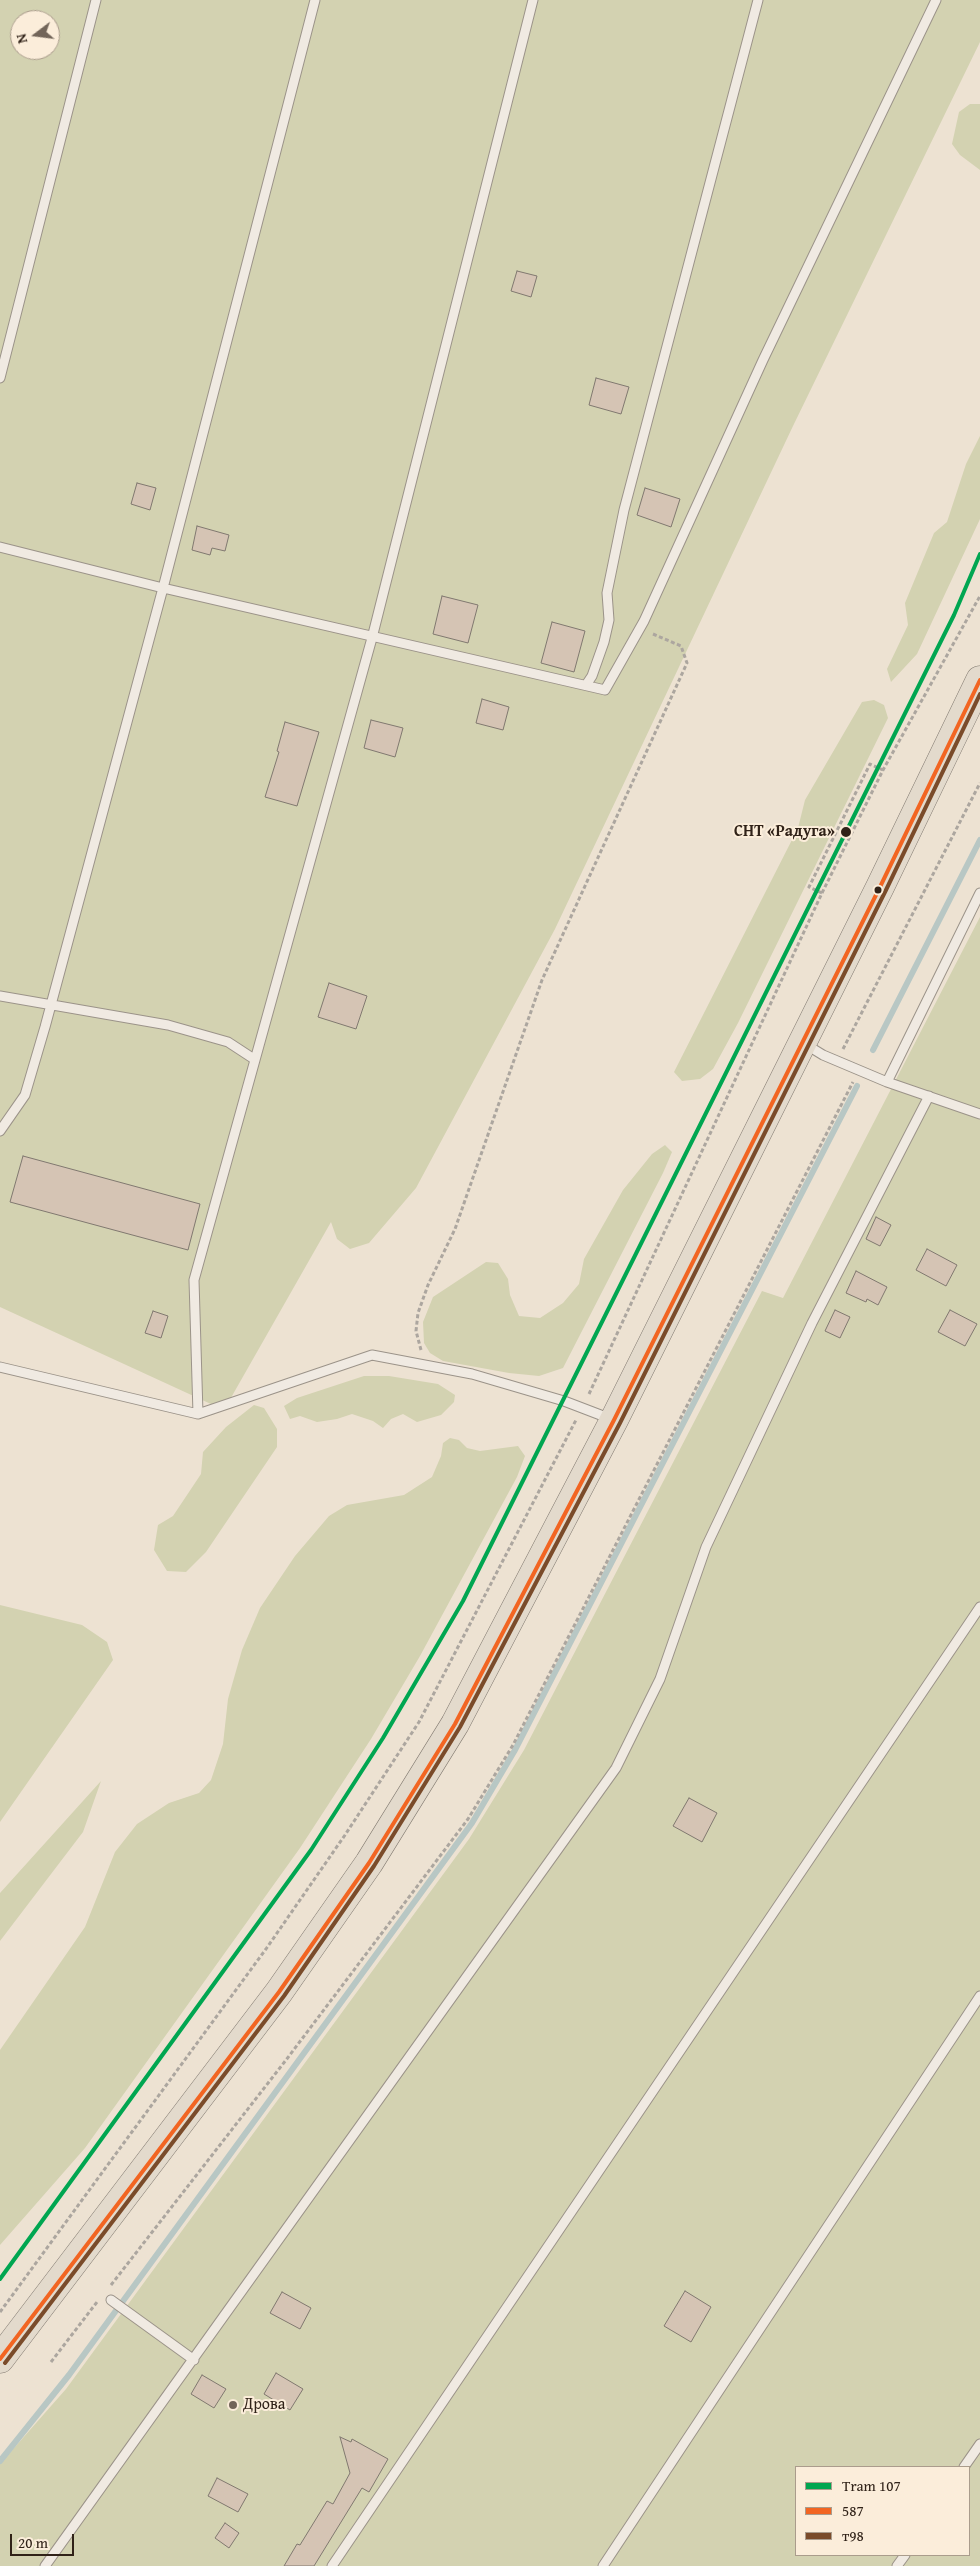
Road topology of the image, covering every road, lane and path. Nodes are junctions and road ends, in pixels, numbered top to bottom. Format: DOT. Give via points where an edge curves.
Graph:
graph roads {
  1 [pos="96,0"];
  2 [pos="315,0"];
  3 [pos="533,0"];
  4 [pos="758,0"];
  5 [pos="936,0"];
  6 [pos="0,378"];
  7 [pos="0,547"];
  8 [pos="163,588"];
  9 [pos="980,596"];
  10 [pos="639,629"];
  11 [pos="372,638"];
  12 [pos="980,680"];
  13 [pos="586,685"];
  14 [pos="883,770"];
  15 [pos="980,783"];
  16 [pos="822,893"];
  17 [pos="980,893"];
  18 [pos="0,996"];
  19 [pos="51,1004"];
  20 [pos="803,1042"];
  21 [pos="254,1059"];
  22 [pos="837,1061"];
  23 [pos="859,1070"];
  24 [pos="887,1082"];
  25 [pos="929,1096"];
  26 [pos="980,1114"];
  27 [pos="0,1131"];
  28 [pos="425,1365"];
  29 [pos="0,1367"];
  30 [pos="582,1408"];
  31 [pos="198,1414"];
  32 [pos="614,1420"];
  33 [pos="980,1607"];
  34 [pos="980,1996"];
  35 [pos="109,2286"];
  36 [pos="107,2297"];
  37 [pos="0,2312"];
  38 [pos="0,2359"];
  39 [pos="194,2360"];
  40 [pos="51,2362"];
  41 [pos="980,2444"];
  42 [pos="965,2466"];
  43 [pos="45,2566"];
  44 [pos="332,2566"];
  45 [pos="603,2566"];
  1 -- 6 [label="lane"];
  2 -- 8 [label="lane"];
  3 -- 11 [label="lane"];
  4 -- 13 [label="lane" via="624,510 607,593 609,620 604,642"];
  5 -- 10 [label="lane" via="763,360"];
  7 -- 8 [label="lane"];
  8 -- 11 [label="lane"];
  8 -- 19 [label="lane"];
  9 -- 14 [label="path"];
  10 -- 13 [label="lane" via="605,690"];
  10 -- 28 [label="path" via="681,646 687,663 542,980 455,1229 428,1285 418,1313 416,1331"];
  11 -- 13 [label="lane"];
  11 -- 21 [label="lane"];
  12 -- 20 [label="main road"];
  14 -- 16 [label="path"];
  14 -- 16 [label="path" via="870,764 809,887"];
  15 -- 22 [label="path"];
  16 -- 30 [label="path"];
  17 -- 24 [label="lane"];
  18 -- 19 [label="lane"];
  19 -- 21 [label="lane" via="168,1025 228,1042"];
  19 -- 27 [label="lane" via="25,1094"];
  20 -- 22 [label="lane"];
  20 -- 32 [label="main road"];
  21 -- 31 [label="lane" via="194,1280"];
  22 -- 23 [label="lane"];
  23 -- 24 [label="lane"];
  23 -- 35 [label="path" via="513,1745 468,1819 280,2068"];
  24 -- 25 [label="lane"];
  25 -- 26 [label="lane"];
  25 -- 39 [label="lane" via="812,1323 706,1547 660,1679 616,1768"];
  28 -- 30 [label="lane" via="472,1374"];
  28 -- 31 [label="lane" via="372,1355"];
  29 -- 31 [label="lane"];
  30 -- 32 [label="lane"];
  30 -- 37 [label="path" via="419,1722 266,1949"];
  32 -- 38 [label="main road" via="455,1724 368,1863 279,1992"];
  33 -- 44 [label="lane"];
  34 -- 45 [label="lane"];
  36 -- 39 [label="lane"];
  36 -- 40 [label="path"];
  39 -- 43 [label="lane"];
  41 -- 42 [label="lane"];
}
